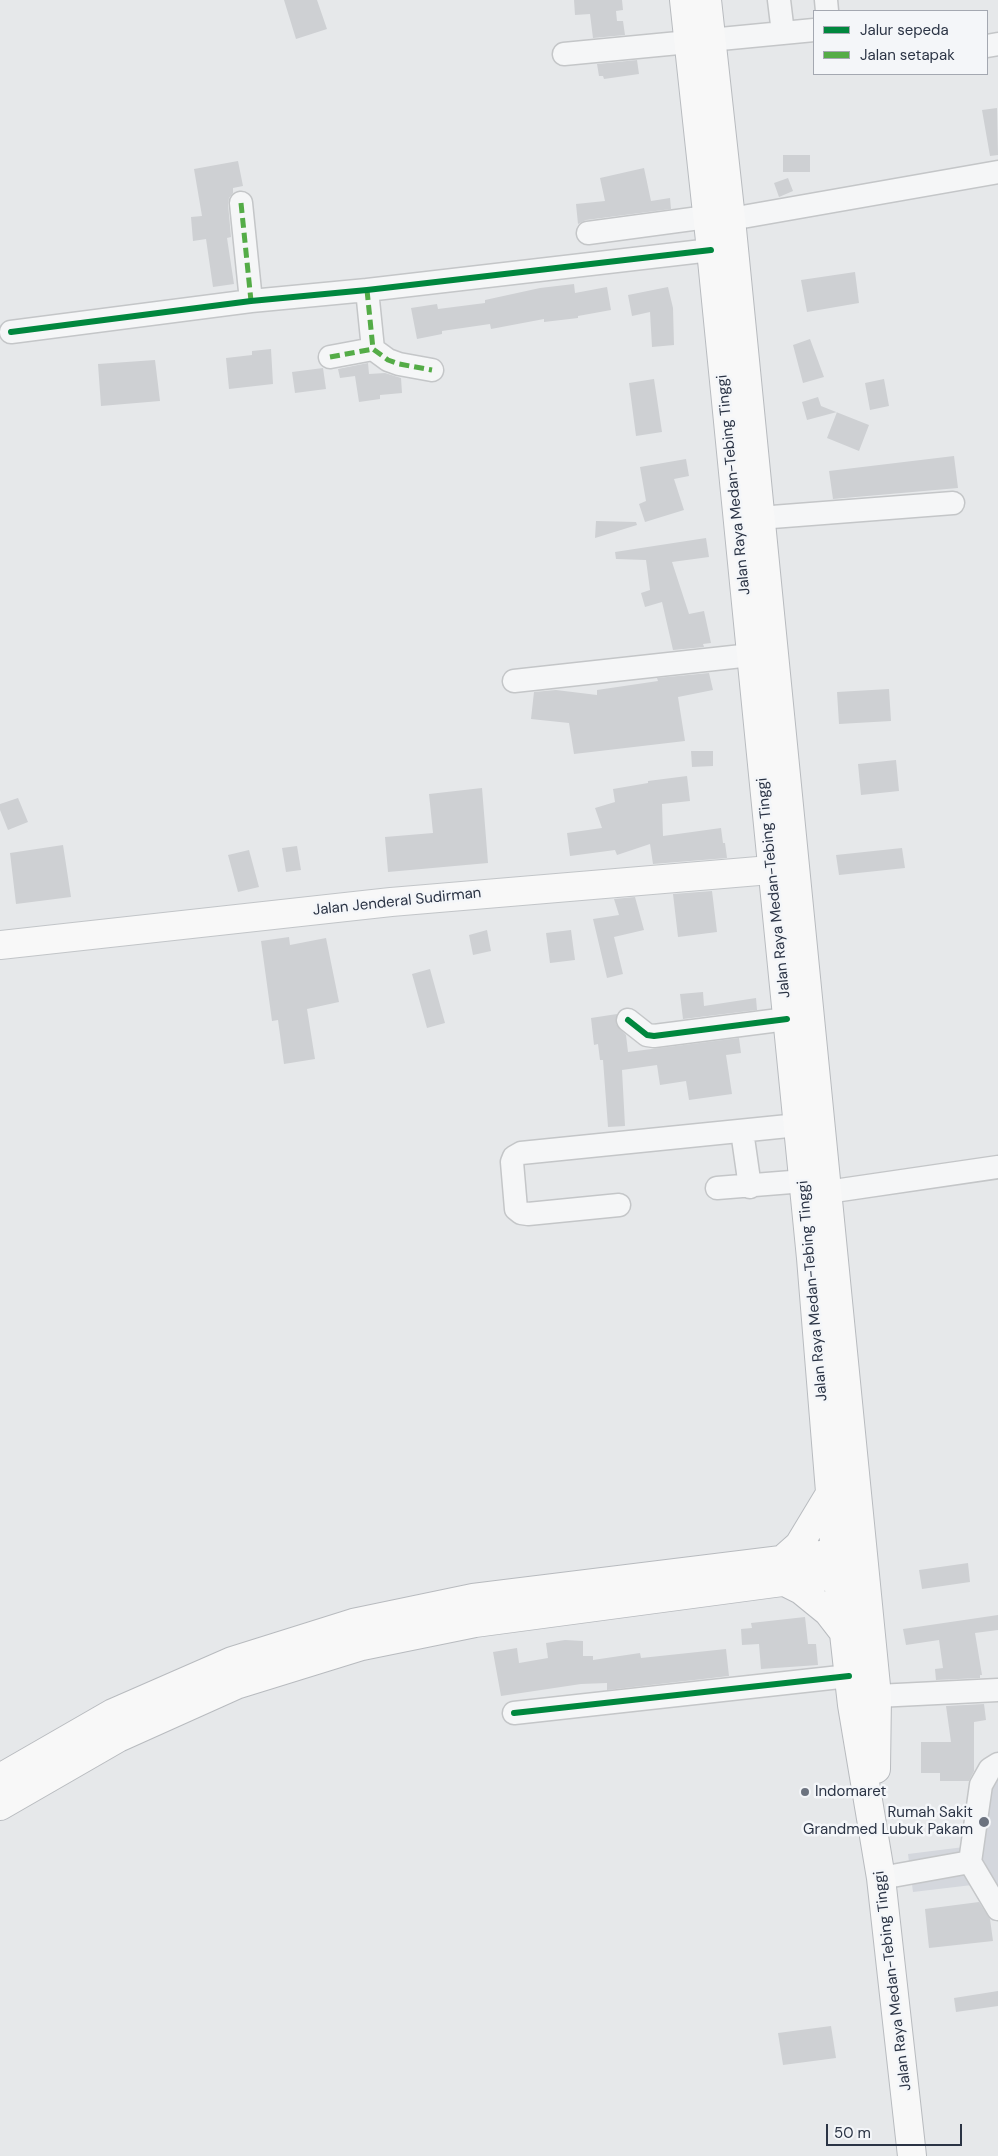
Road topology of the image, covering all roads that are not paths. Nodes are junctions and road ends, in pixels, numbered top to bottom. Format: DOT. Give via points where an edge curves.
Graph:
graph roads {
  1 [pos="684,0"];
  2 [pos="707,0"];
  3 [pos="779,0"];
  4 [pos="813,30"];
  5 [pos="783,33"];
  6 [pos="699,40"];
  7 [pos="564,54"];
  8 [pos="998,172"];
  9 [pos="241,202"];
  10 [pos="719,218"];
  11 [pos="588,232"];
  12 [pos="711,250"];
  13 [pos="367,290"];
  14 [pos="251,301"];
  15 [pos="11,332"];
  16 [pos="373,349"];
  17 [pos="330,357"];
  18 [pos="432,370"];
  19 [pos="744,469"];
  20 [pos="953,503"];
  21 [pos="759,518"];
  22 [pos="751,655"];
  23 [pos="514,681"];
  24 [pos="783,869"];
  25 [pos="0,945"];
  26 [pos="787,1019"];
  27 [pos="628,1020"];
  28 [pos="798,1125"];
  29 [pos="742,1131"];
  30 [pos="998,1168"];
  31 [pos="750,1187"];
  32 [pos="815,1187"];
  33 [pos="717,1188"];
  34 [pos="619,1205"];
  35 [pos="830,1492"];
  36 [pos="850,1562"];
  37 [pos="782,1571"];
  38 [pos="845,1634"];
  39 [pos="849,1676"];
  40 [pos="998,1690"];
  41 [pos="877,1696"];
  42 [pos="514,1713"];
  43 [pos="998,1764"];
  44 [pos="0,1778"];
  45 [pos="0,1806"];
  46 [pos="875,1836"];
  47 [pos="970,1862"];
  48 [pos="881,1878"];
  49 [pos="998,1909"];
  50 [pos="912,2156"];
  1 -- 6 [label="main road, Jalan Raya Medan-Tebing Tinggi"];
  2 -- 6 [label="main road, Jalan Raya Medan-Tebing Tinggi"];
  3 -- 5 [label="street"];
  4 -- 5 [label="street"];
  5 -- 6 [label="street"];
  6 -- 7 [label="street"];
  6 -- 10 [label="main road, Jalan Raya Medan-Tebing Tinggi"];
  8 -- 10 [label="street"];
  9 -- 14 [label="street"];
  10 -- 11 [label="street"];
  10 -- 12 [label="main road, Jalan Raya Medan-Tebing Tinggi"];
  10 -- 19 [label="main road, Jalan Raya Medan-Tebing Tinggi"];
  12 -- 13 [label="street"];
  12 -- 19 [label="main road, Jalan Raya Medan-Tebing Tinggi"];
  13 -- 14 [label="street"];
  13 -- 16 [label="street"];
  14 -- 15 [label="street"];
  16 -- 17 [label="street"];
  16 -- 18 [label="street" via="388,360"];
  19 -- 21 [label="main road, Jalan Raya Medan-Tebing Tinggi"];
  19 -- 22 [label="main road, Jalan Raya Medan-Tebing Tinggi"];
  20 -- 21 [label="street"];
  21 -- 24 [label="main road, Jalan Raya Medan-Tebing Tinggi"];
  22 -- 23 [label="street"];
  22 -- 24 [label="main road, Jalan Raya Medan-Tebing Tinggi"];
  24 -- 25 [label="main road, Jalan Jenderal Sudirman" via="392,902"];
  24 -- 26 [label="main road, Jalan Raya Medan-Tebing Tinggi"];
  24 -- 32 [label="main road, Jalan Raya Medan-Tebing Tinggi"];
  26 -- 27 [label="street" via="654,1036 647,1035"];
  26 -- 28 [label="main road, Jalan Raya Medan-Tebing Tinggi"];
  28 -- 29 [label="street"];
  28 -- 32 [label="main road, Jalan Raya Medan-Tebing Tinggi"];
  29 -- 31 [label="street"];
  29 -- 34 [label="street" via="521,1153 514,1157 516,1209 522,1213"];
  30 -- 32 [label="street"];
  31 -- 32 [label="street"];
  31 -- 33 [label="street"];
  32 -- 35 [label="main road, Jalan Raya Medan-Tebing Tinggi"];
  32 -- 36 [label="main road, Jalan Raya Medan-Tebing Tinggi"];
  35 -- 36 [label="main road, Jalan Raya Medan-Tebing Tinggi"];
  35 -- 37 [label="main road"];
  36 -- 37 [label="main road"];
  36 -- 38 [label="main road, Jalan Raya Medan-Tebing Tinggi"];
  36 -- 41 [label="main road, Jalan Raya Medan-Tebing Tinggi"];
  37 -- 38 [label="main road" via="823,1607"];
  37 -- 44 [label="main road" via="473,1598 353,1623 232,1661 114,1713"];
  37 -- 45 [label="main road" via="475,1623 362,1646 236,1685 118,1738"];
  38 -- 39 [label="main road, Jalan Raya Medan-Tebing Tinggi"];
  39 -- 42 [label="street"];
  39 -- 46 [label="main road, Jalan Raya Medan-Tebing Tinggi"];
  40 -- 41 [label="street"];
  41 -- 46 [label="main road, Jalan Raya Medan-Tebing Tinggi"];
  43 -- 47 [label="street" via="990,1769 981,1785"];
  46 -- 48 [label="main road, Jalan Raya Medan-Tebing Tinggi"];
  47 -- 48 [label="street"];
  47 -- 49 [label="street"];
  48 -- 50 [label="main road, Jalan Raya Medan-Tebing Tinggi"];
}
